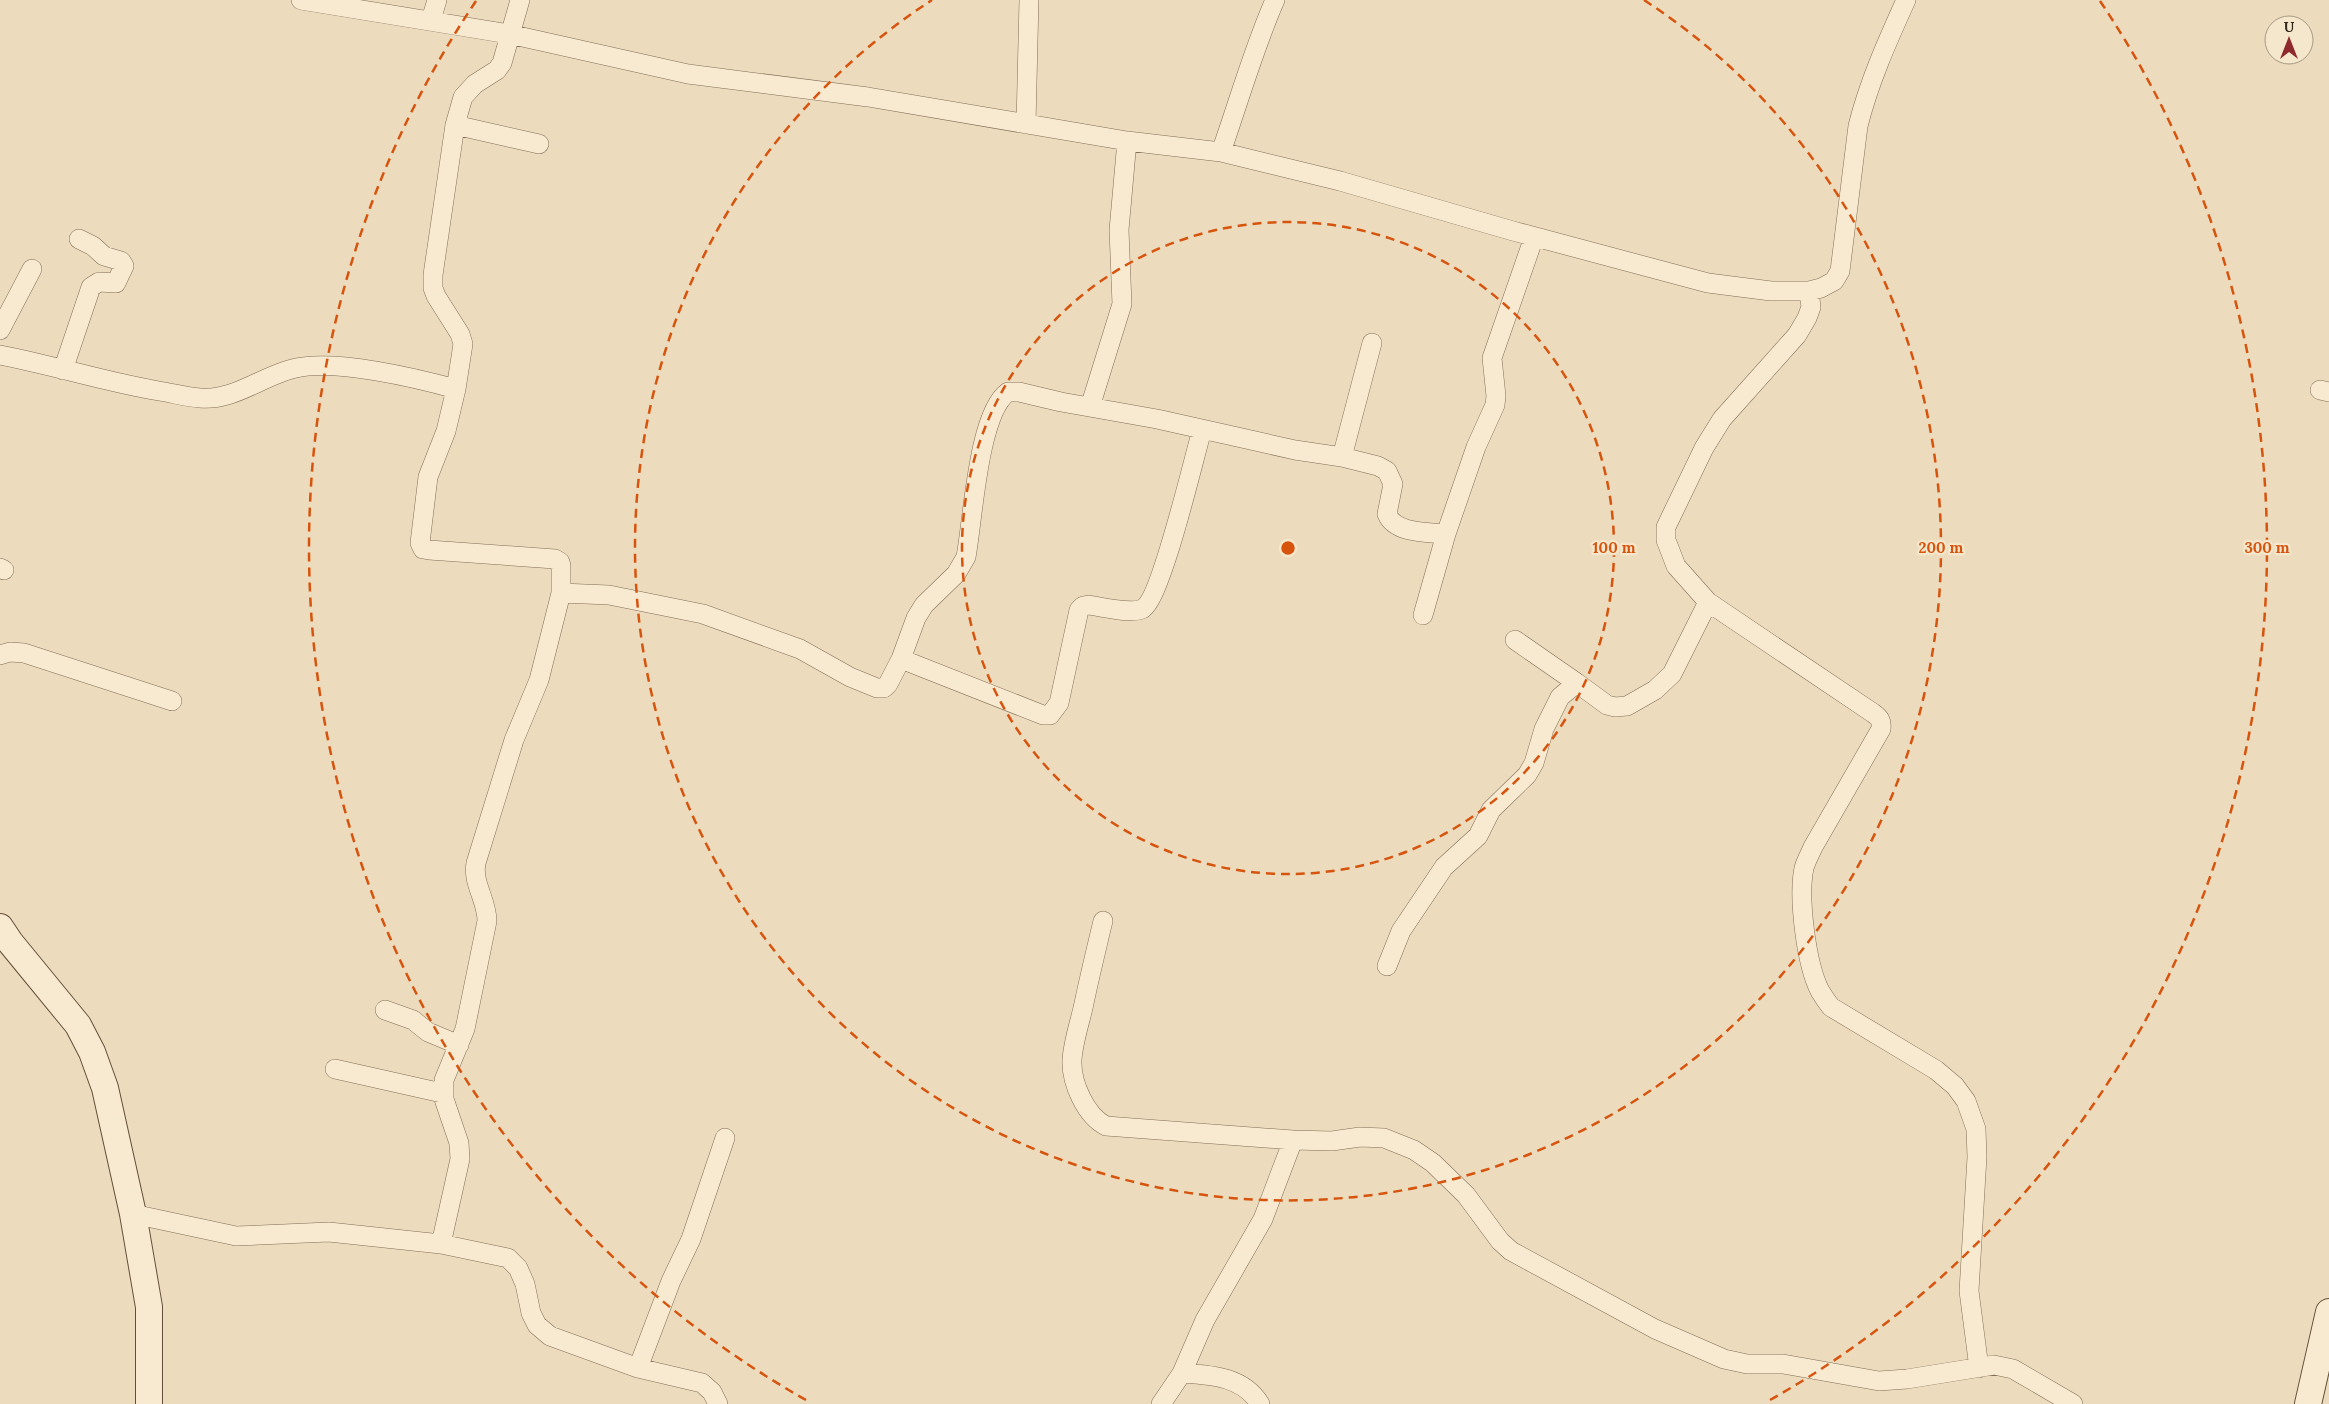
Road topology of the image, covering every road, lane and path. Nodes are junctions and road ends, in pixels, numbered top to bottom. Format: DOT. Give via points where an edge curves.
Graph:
graph roads {
  1 [pos="301,0"];
  2 [pos="436,0"];
  3 [pos="520,0"];
  4 [pos="1029,0"];
  5 [pos="1275,0"];
  6 [pos="1906,0"];
  7 [pos="431,20"];
  8 [pos="509,34"];
  9 [pos="1026,124"];
  10 [pos="455,125"];
  11 [pos="1127,140"];
  12 [pos="539,144"];
  13 [pos="1221,152"];
  14 [pos="1534,237"];
  15 [pos="79,239"];
  16 [pos="32,269"];
  17 [pos="1809,291"];
  18 [pos="0,330"];
  19 [pos="1372,343"];
  20 [pos="0,355"];
  21 [pos="63,370"];
  22 [pos="456,389"];
  23 [pos="1090,407"];
  24 [pos="1202,430"];
  25 [pos="1342,457"];
  26 [pos="1446,534"];
  27 [pos="561,594"];
  28 [pos="1708,602"];
  29 [pos="1423,616"];
  30 [pos="1515,640"];
  31 [pos="0,655"];
  32 [pos="901,659"];
  33 [pos="1577,683"];
  34 [pos="172,701"];
  35 [pos="1103,922"];
  36 [pos="0,927"];
  37 [pos="1387,966"];
  38 [pos="386,1010"];
  39 [pos="459,1045"];
  40 [pos="335,1069"];
  41 [pos="442,1093"];
  42 [pos="725,1138"];
  43 [pos="1293,1140"];
  44 [pos="134,1214"];
  45 [pos="441,1244"];
  46 [pos="2329,1312"];
  47 [pos="638,1368"];
  48 [pos="1970,1370"];
  49 [pos="1182,1373"];
  50 [pos="149,1404"];
  51 [pos="718,1404"];
  52 [pos="1161,1404"];
  53 [pos="1260,1404"];
  54 [pos="2073,1404"];
  55 [pos="2308,1404"];
  1 -- 7 [label="street"];
  2 -- 7 [label="street"];
  3 -- 8 [label="street"];
  4 -- 9 [label="street"];
  5 -- 13 [label="street" via="1252,56"];
  6 -- 17 [label="street" via="1875,69 1858,126 1840,271 1834,281"];
  7 -- 8 [label="street"];
  8 -- 9 [label="street" via="688,74 868,97"];
  8 -- 10 [label="street" via="502,63 463,97"];
  9 -- 11 [label="street"];
  10 -- 12 [label="street"];
  10 -- 22 [label="street" via="433,288 463,344"];
  11 -- 13 [label="street"];
  11 -- 23 [label="street" via="1119,230 1122,304"];
  13 -- 14 [label="street" via="1340,181"];
  14 -- 17 [label="street" via="1708,283 1770,291"];
  14 -- 26 [label="street" via="1492,358 1495,405 1476,447"];
  15 -- 21 [label="street" via="104,256 121,261 124,266 116,283 99,282 91,287"];
  16 -- 18 [label="street"];
  17 -- 28 [label="street" via="1810,307 1797,335 1722,419 1668,521 1666,540 1669,552 1676,566"];
  19 -- 25 [label="street"];
  20 -- 21 [label="street"];
  21 -- 22 [label="street" via="200,398 219,398 294,368 308,366 363,369"];
  22 -- 27 [label="street" via="446,431 428,477 421,547 555,559 561,566"];
  23 -- 24 [label="street"];
  23 -- 32 [label="street" via="1019,392 1008,392 996,404 986,433 966,557 956,574 924,605"];
  24 -- 25 [label="street"];
  24 -- 32 [label="street" via="1169,549 1151,599 1136,612 1089,605 1079,610 1059,703 1050,715"];
  25 -- 26 [label="street" via="1378,466 1387,472 1393,484 1387,514 1392,522 1400,527"];
  26 -- 29 [label="street"];
  27 -- 32 [label="street" via="609,595 703,614 800,649 877,688 888,684"];
  27 -- 39 [label="street" via="539,680 514,740 476,863 475,878 487,910 487,921"];
  28 -- 33 [label="street" via="1672,674 1655,690 1627,706 1615,707 1607,705"];
  28 -- 48 [label="street" via="1873,712 1882,723 1804,867 1803,919 1813,970 1831,1007 1936,1070 1966,1100 1976,1129 1977,1157 1969,1291"];
  30 -- 33 [label="street"];
  31 -- 34 [label="street" via="24,653"];
  33 -- 37 [label="street" via="1560,697 1527,775 1491,810 1478,836 1444,867 1401,931"];
  35 -- 43 [label="street" via="1072,1062 1080,1095 1098,1122 1106,1126"];
  36 -- 44 [label="street" via="72,1017 92,1052 105,1088"];
  38 -- 39 [label="street"];
  39 -- 41 [label="street"];
  40 -- 41 [label="street"];
  41 -- 45 [label="street" via="459,1144 460,1159"];
  42 -- 47 [label="street" via="691,1239 671,1281"];
  43 -- 48 [label="street" via="1384,1138 1414,1150 1433,1163 1466,1195 1511,1251 1655,1329 1724,1359 1747,1364 1783,1364 1879,1381"];
  43 -- 49 [label="street" via="1263,1219 1205,1320"];
  44 -- 45 [label="street" via="236,1236 329,1232"];
  44 -- 50 [label="street" via="149,1307"];
  45 -- 47 [label="street" via="508,1258 518,1268 525,1284 537,1325 550,1336"];
  46 -- 55 [label="street"];
  47 -- 51 [label="street" via="702,1384 712,1392"];
  48 -- 54 [label="street" via="1994,1365 2014,1369"];
  49 -- 52 [label="street"];
  49 -- 53 [label="street" via="1221,1376 1240,1384"];
}
